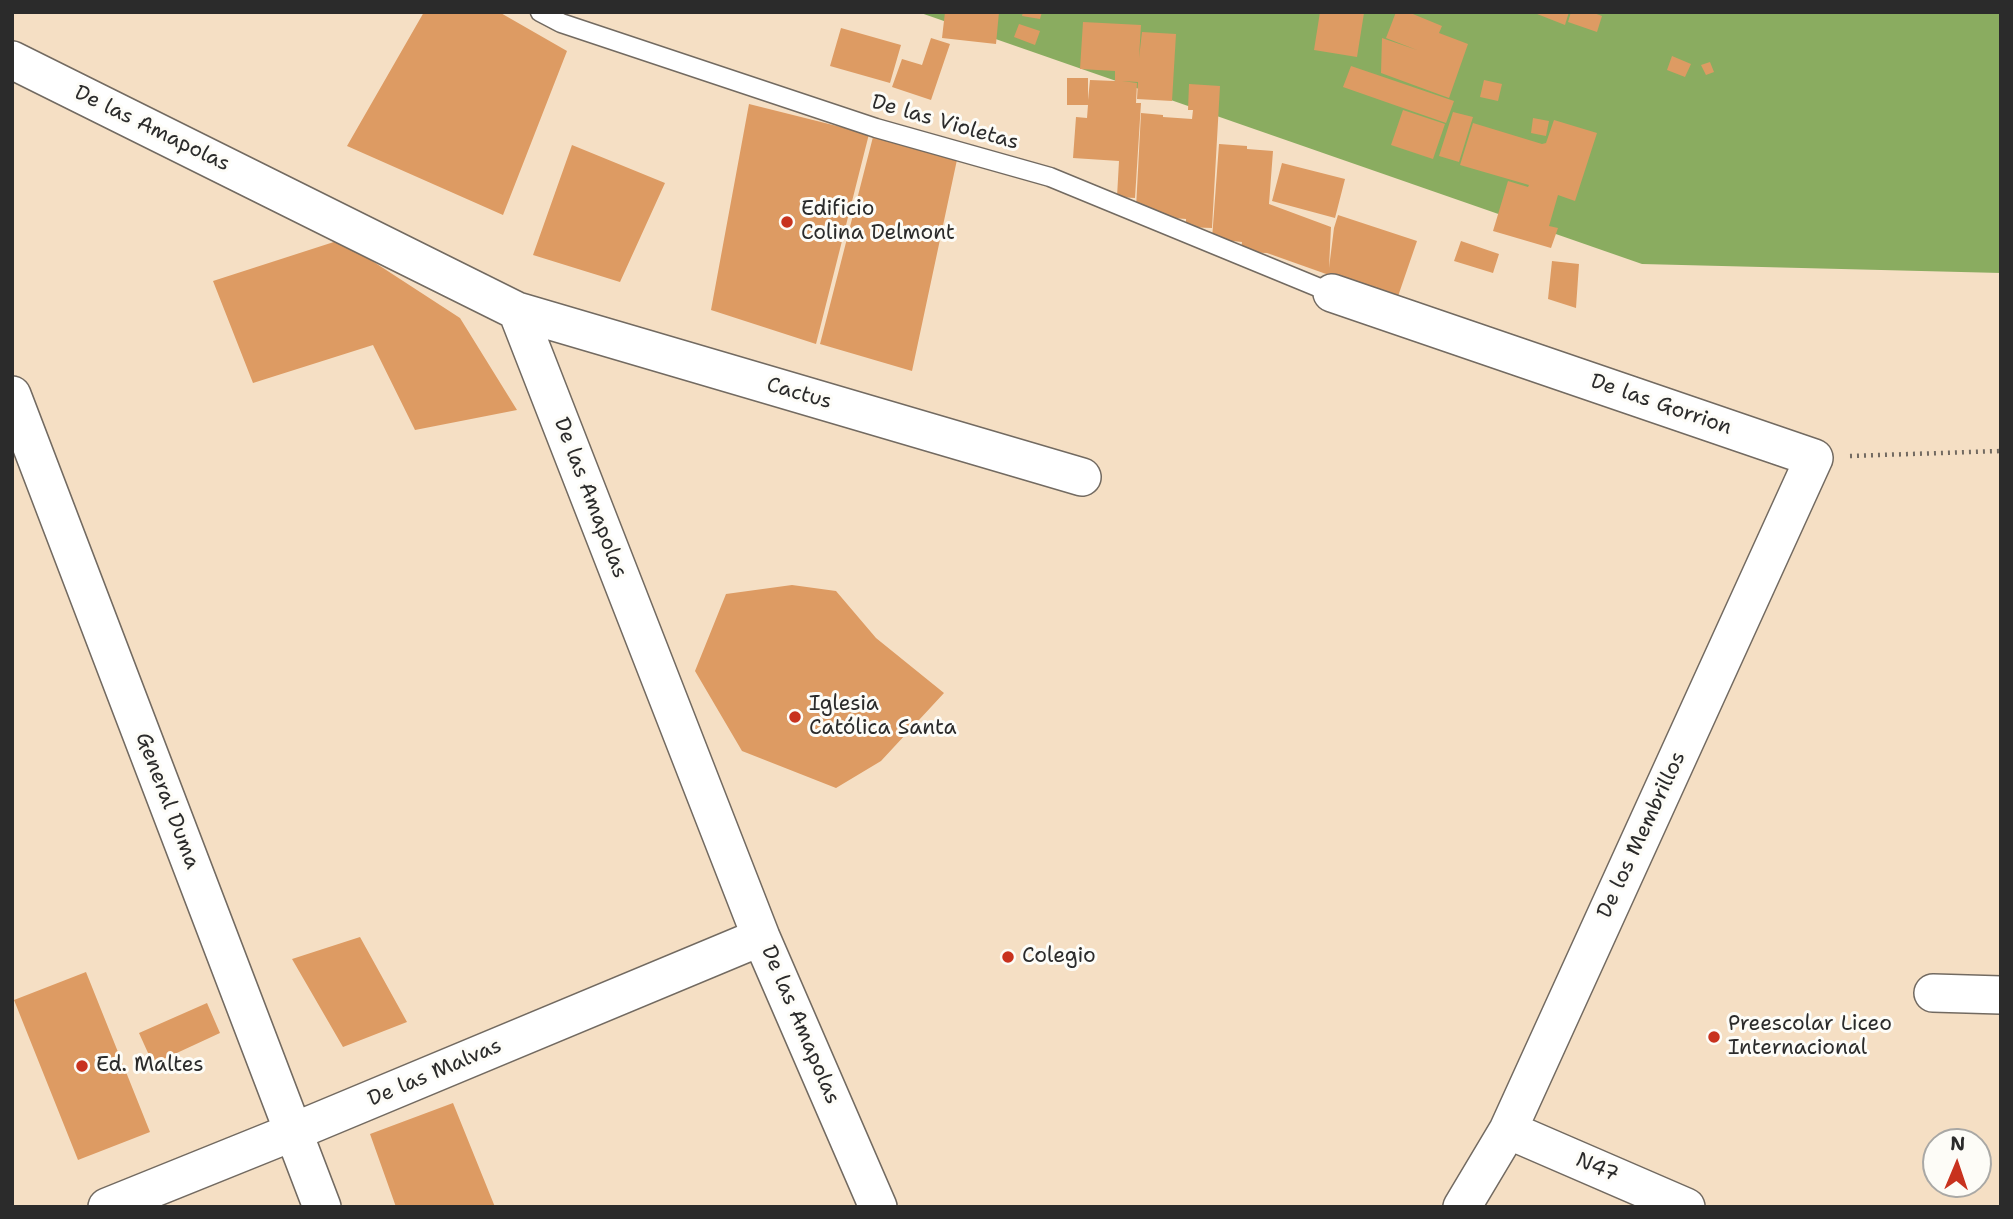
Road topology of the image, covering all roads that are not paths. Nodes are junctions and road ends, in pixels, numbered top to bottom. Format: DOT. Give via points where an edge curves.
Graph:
graph roads {
  1 [pos="540,12"];
  2 [pos="12,60"];
  3 [pos="1332,293"];
  4 [pos="517,311"];
  5 [pos="12,395"];
  6 [pos="1814,458"];
  7 [pos="1082,477"];
  8 [pos="761,937"];
  9 [pos="1933,993"];
  10 [pos="2001,995"];
  11 [pos="1508,1130"];
  12 [pos="293,1132"];
  13 [pos="107,1207"];
  14 [pos="322,1207"];
  15 [pos="878,1207"];
  16 [pos="1462,1207"];
  17 [pos="1686,1207"];
  1 -- 3 [label="lane, De las Violetas" via="561,23 876,128 1050,177"];
  2 -- 4 [label="street, De las Amapolas"];
  3 -- 6 [label="street, De las Gorrion"];
  4 -- 7 [label="street, Cactus"];
  4 -- 8 [label="street, De las Amapolas"];
  5 -- 12 [label="street, General Duma"];
  6 -- 11 [label="street, De los Membrillos"];
  8 -- 12 [label="street, De las Malvas"];
  8 -- 15 [label="street, De las Amapolas"];
  9 -- 10 [label="street"];
  11 -- 16 [label="street, De los Membrillos"];
  11 -- 17 [label="street, N47"];
  12 -- 13 [label="street, De las Malvas"];
  12 -- 14 [label="street, General Duma"];
}
